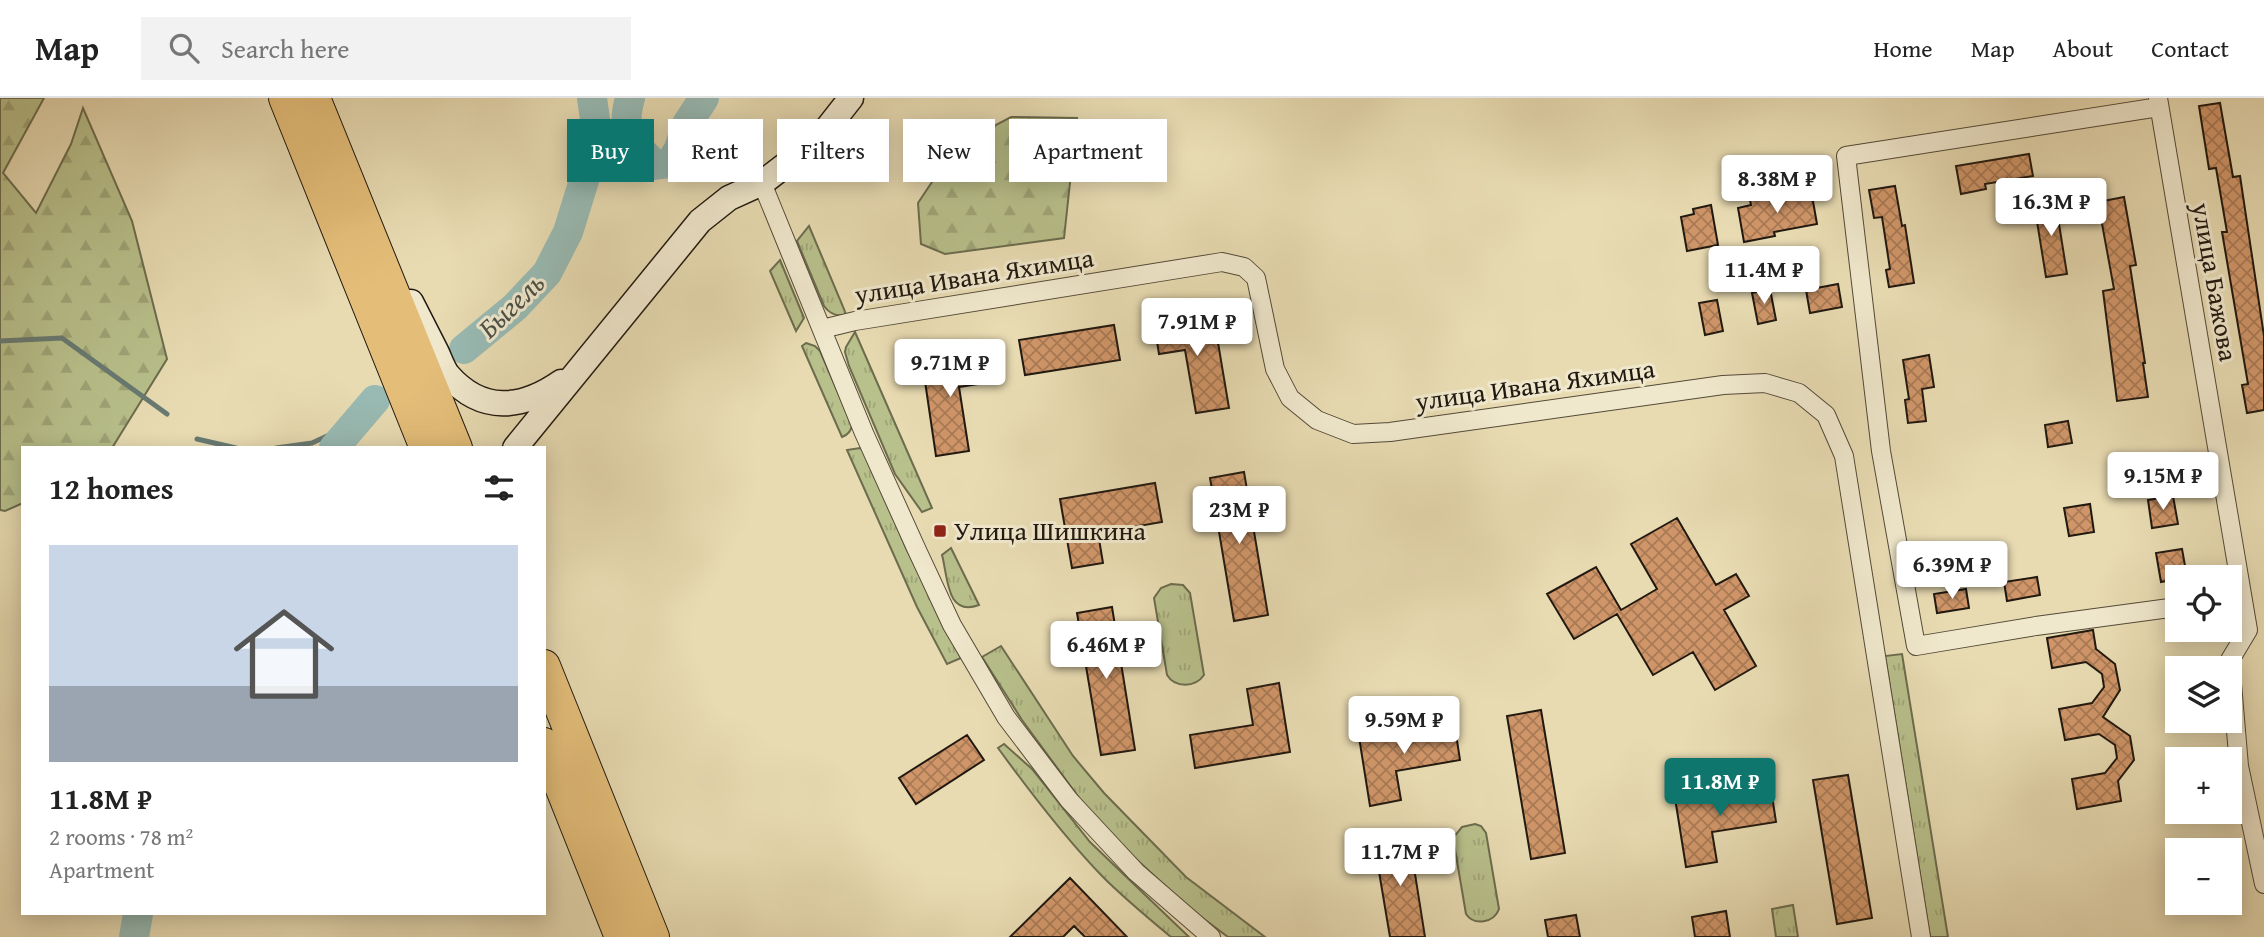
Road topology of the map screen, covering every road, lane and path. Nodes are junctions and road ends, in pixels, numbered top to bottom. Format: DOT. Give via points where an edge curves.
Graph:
graph roads {
  1 [pos="285,98"];
  2 [pos="314,98"];
  3 [pos="851,98"];
  4 [pos="2159,102"];
  5 [pos="762,183"];
  6 [pos="352,190"];
  7 [pos="822,328"];
  8 [pos="581,368"];
  9 [pos="425,446"];
  10 [pos="455,446"];
  11 [pos="517,446"];
  12 [pos="2165,609"];
  13 [pos="2242,615"];
  14 [pos="2256,629"];
  15 [pos="546,671"];
  16 [pos="546,749"];
  17 [pos="2264,884"];
  18 [pos="621,937"];
  19 [pos="653,937"];
  20 [pos="1211,937"];
  21 [pos="1921,937"];
  1 -- 9 [label="highway"];
  2 -- 6 [label="highway"];
  3 -- 5 [label="street" via="818,140"];
  4 -- 12 [label="street" via="1846,156 1881,451 1916,646"];
  4 -- 14 [label="street, улица Бажова"];
  5 -- 7 [label="street"];
  5 -- 8 [label="street" via="729,198 700,221"];
  6 -- 8 [label="street" via="447,374 472,395 494,404 517,403 542,395"];
  6 -- 10 [label="highway"];
  7 -- 20 [label="street" via="864,433 952,625 1006,717 1069,800 1136,872"];
  7 -- 21 [label="street, улица Ивана Яхимца" via="1222,262 1244,267 1256,278 1275,369 1290,398 1317,420 1353,434 1723,385 1765,383 1799,393 1826,415 1844,456"];
  8 -- 11 [label="street"];
  13 -- 14 [label="street"];
  14 -- 17 [label="street" via="2230,660 2239,766"];
  15 -- 19 [label="highway"];
  16 -- 18 [label="highway"];
}
